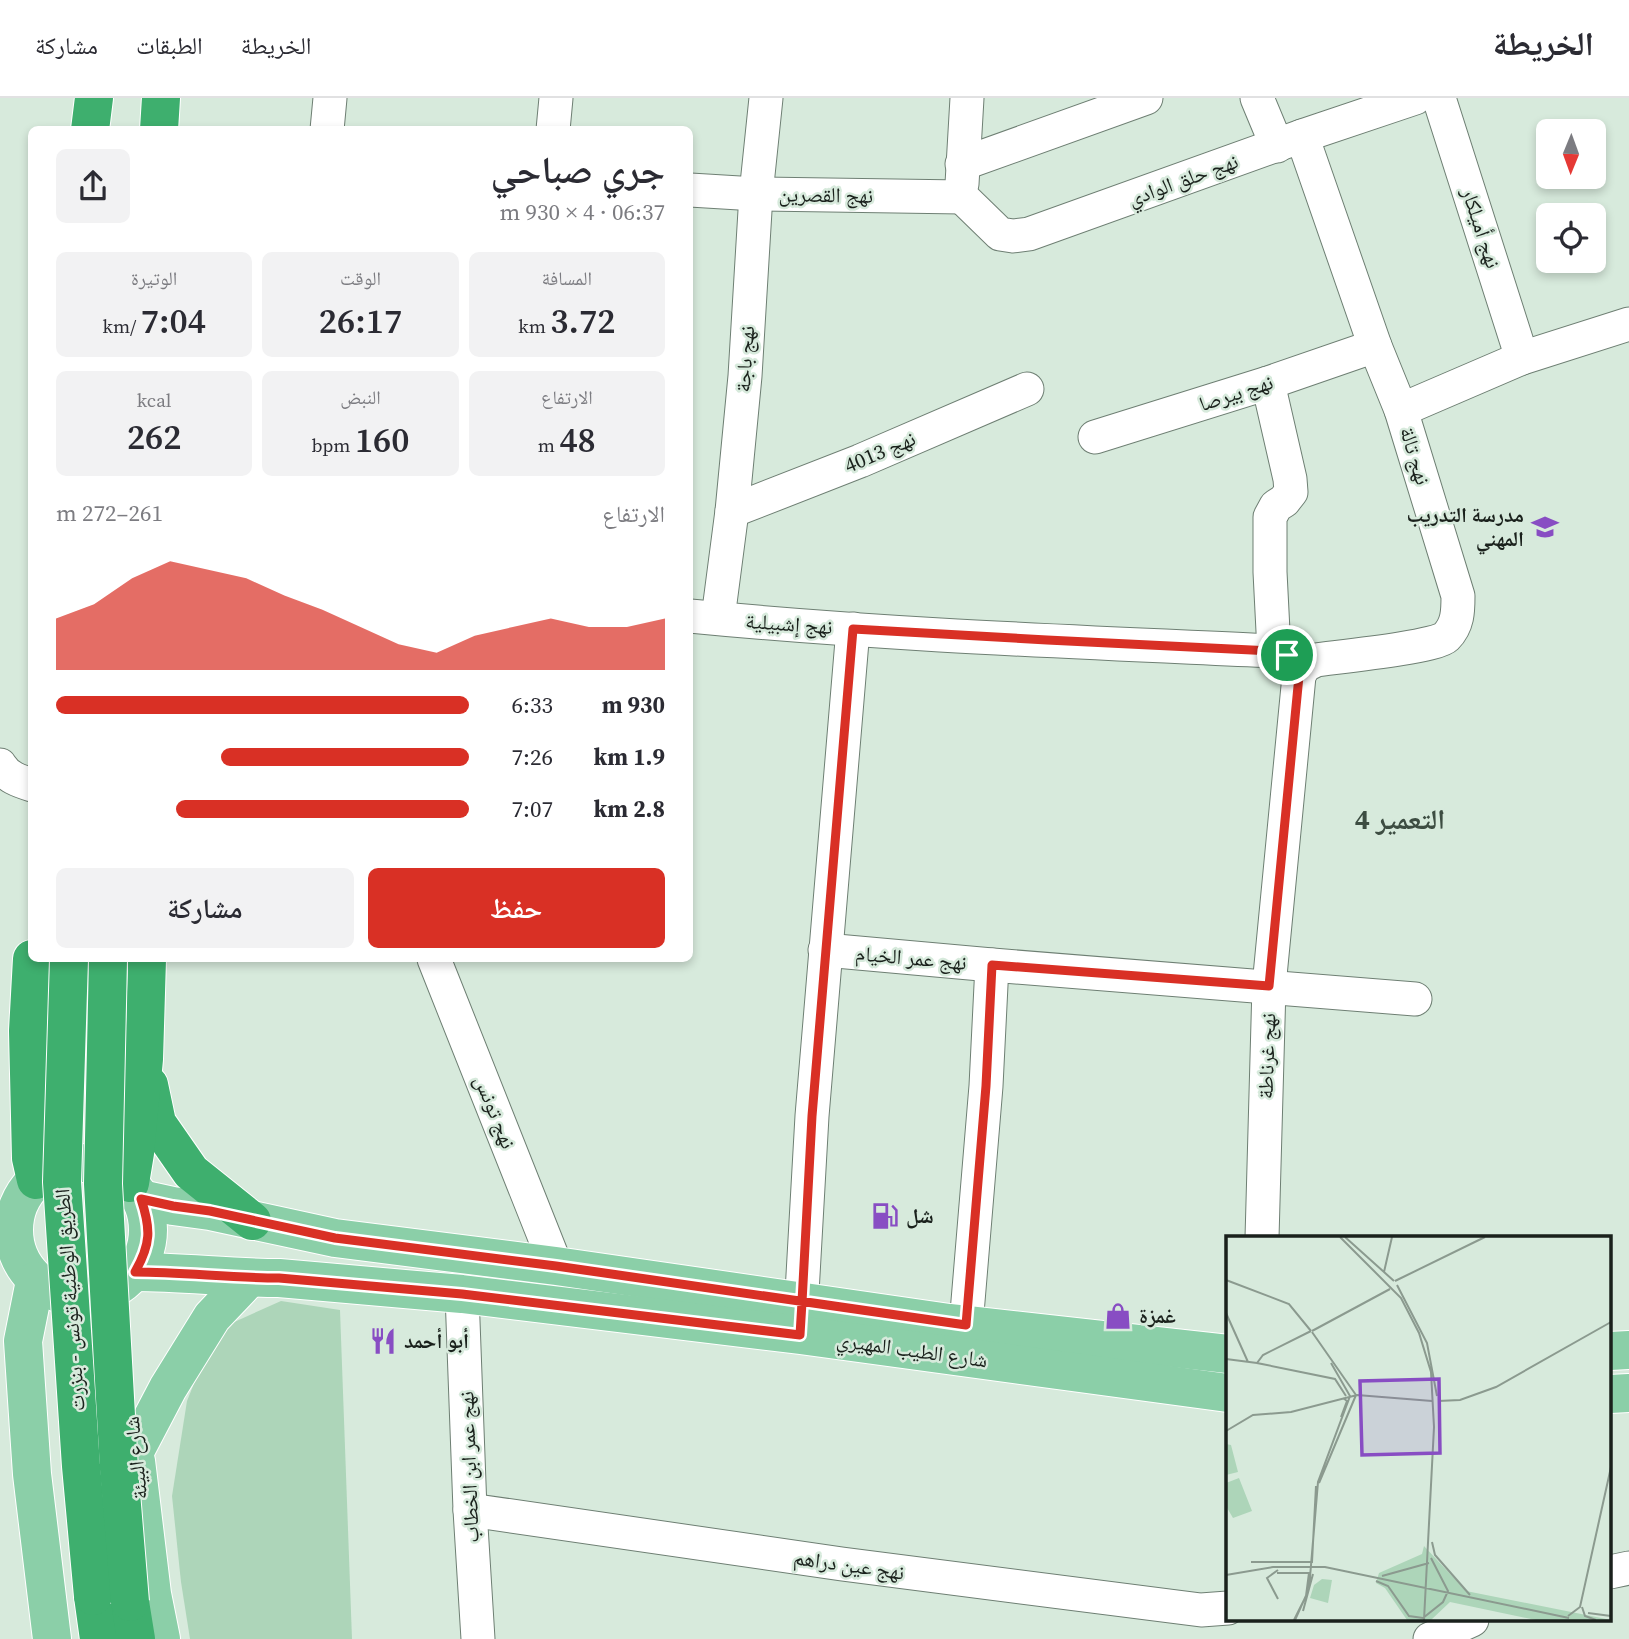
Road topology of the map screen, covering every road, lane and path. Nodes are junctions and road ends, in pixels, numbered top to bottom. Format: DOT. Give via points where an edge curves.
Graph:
graph roads {
  1 [pos="75,98"];
  2 [pos="94,98"];
  3 [pos="104,98"];
  4 [pos="161,98"];
  5 [pos="182,98"];
  6 [pos="330,98"];
  7 [pos="766,98"];
  8 [pos="967,98"];
  9 [pos="1146,98"];
  10 [pos="1257,98"];
  11 [pos="1415,98"];
  12 [pos="1440,98"];
  13 [pos="74,126"];
  14 [pos="90,126"];
  15 [pos="103,126"];
  16 [pos="159,126"];
  17 [pos="182,126"];
  18 [pos="327,126"];
  19 [pos="1290,141"];
  20 [pos="962,164"];
  21 [pos="693,190"];
  22 [pos="756,194"];
  23 [pos="962,197"];
  24 [pos="1629,324"];
  25 [pos="1376,346"];
  26 [pos="1522,358"];
  27 [pos="1268,383"];
  28 [pos="1027,389"];
  29 [pos="1401,410"];
  30 [pos="1095,437"];
  31 [pos="732,511"];
  32 [pos="704,617"];
  33 [pos="853,629"];
  34 [pos="1274,651"];
  35 [pos="1304,666"];
  36 [pos="0,765"];
  37 [pos="28,784"];
  38 [pos="825,950"];
  39 [pos="33,962"];
  40 [pos="69,962"];
  41 [pos="108,962"];
  42 [pos="147,962"];
  43 [pos="435,962"];
  44 [pos="992,965"];
  45 [pos="1269,986"];
  46 [pos="1415,999"];
  47 [pos="28,1031"];
  48 [pos="144,1059"];
  49 [pos="0,1081"];
  50 [pos="21,1186"];
  51 [pos="136,1191"];
  52 [pos="252,1221"];
  53 [pos="1262,1236"];
  54 [pos="556,1266"];
  55 [pos="21,1274"];
  56 [pos="133,1275"];
  57 [pos="249,1278"];
  58 [pos="462,1294"];
  59 [pos="801,1319"];
  60 [pos="966,1325"];
  61 [pos="1226,1354"];
  62 [pos="1226,1393"];
  63 [pos="0,1402"];
  64 [pos="135,1451"];
  65 [pos="32,1474"];
  66 [pos="470,1510"];
  67 [pos="1629,1568"];
  68 [pos="1612,1572"];
  69 [pos="111,1599"];
  70 [pos="1226,1608"];
  71 [pos="1468,1622"];
  72 [pos="49,1633"];
  73 [pos="99,1639"];
  74 [pos="136,1639"];
  75 [pos="161,1639"];
  76 [pos="478,1639"];
  77 [pos="1430,1639"];
  1 -- 13 [label="street"];
  2 -- 14 [label="highway"];
  3 -- 15 [label="highway"];
  4 -- 16 [label="highway"];
  5 -- 17 [label="highway"];
  6 -- 18 [label="street"];
  7 -- 22 [label="street, نهج باجة"];
  8 -- 20 [label="street"];
  9 -- 20 [label="street"];
  10 -- 19 [label="street, نهج تالة"];
  11 -- 19 [label="street, نهج حلق الوادي"];
  12 -- 26 [label="street, نهج أميلكار"];
  19 -- 23 [label="street, نهج حلق الوادي" via="1029,234 1000,234"];
  19 -- 25 [label="street, نهج تالة"];
  20 -- 23 [label="street"];
  21 -- 22 [label="street, نهج القصرين"];
  22 -- 23 [label="street, نهج القصرين"];
  22 -- 31 [label="street, نهج باجة"];
  24 -- 26 [label="street"];
  25 -- 27 [label="street, نهج بيرصا"];
  25 -- 29 [label="street, نهج تالة"];
  26 -- 29 [label="street"];
  27 -- 30 [label="street, نهج بيرصا"];
  27 -- 34 [label="street" via="1291,492 1270,517"];
  28 -- 31 [label="street, نهج 4013"];
  29 -- 35 [label="street, نهج تالة" via="1458,596 1459,617 1446,638 1427,645 1316,660"];
  31 -- 32 [label="street, نهج باجة"];
  32 -- 33 [label="street, نهج إشبيلية"];
  33 -- 34 [label="street, نهج إشبيلية"];
  33 -- 38 [label="street"];
  34 -- 35 [label="street, نهج إشبيلية"];
  35 -- 45 [label="street, نهج غرناطة" via="1299,676"];
  36 -- 37 [label="street"];
  38 -- 44 [label="street, نهج عمر الخيام"];
  38 -- 59 [label="street"];
  39 -- 47 [label="highway"];
  40 -- 69 [label="highway, الطريق الوطنية تونس - بنزرت, bridge" via="62,1182 81,1466"];
  41 -- 69 [label="highway, الطريق الوطنية تونس - بنزرت, bridge" via="103,1184 119,1469"];
  42 -- 48 [label="highway"];
  43 -- 54 [label="street, نهج تونس"];
  44 -- 45 [label="street, نهج عمر الخيام"];
  44 -- 60 [label="street"];
  45 -- 46 [label="street, نهج عمر الخيام"];
  45 -- 53 [label="street, نهج غرناطة"];
  47 -- 49 [label="highway"];
  47 -- 50 [label="highway" via="31,1158"];
  48 -- 51 [label="highway"];
  48 -- 52 [label="highway" via="157,1123 191,1172"];
  50 -- 51 [label="main road" via="72,1163 113,1171"];
  50 -- 55 [label="main road" via="13,1232"];
  51 -- 52 [label="main road, شارع الطيب المهيري" via="173,1206"];
  51 -- 56 [label="main road" via="148,1218 148,1239"];
  52 -- 54 [label="main road, شارع الطيب المهيري" via="335,1238"];
  54 -- 59 [label="main road, شارع الطيب المهيري"];
  55 -- 56 [label="main road" via="58,1294 83,1298 109,1292"];
  55 -- 65 [label="main road"];
  56 -- 57 [label="main road, شارع الطيب المهيري" via="178,1272"];
  56 -- 64 [label="main road, شارع البيئة" via="123,1306"];
  57 -- 58 [label="main road, شارع الطيب المهيري"];
  57 -- 64 [label="main road" via="212,1317"];
  58 -- 59 [label="main road, شارع الطيب المهيري"];
  58 -- 66 [label="street, نهج عمر ابن الخطاب"];
  59 -- 60 [label="main road, شارع الطيب المهيري"];
  59 -- 62 [label="main road, شارع الطيب المهيري"];
  60 -- 61 [label="main road, شارع الطيب المهيري"];
  63 -- 65 [label="main road"];
  64 -- 75 [label="main road, شارع البيئة"];
  65 -- 72 [label="main road"];
  66 -- 70 [label="street, نهج عين دراهم" via="856,1566 1201,1610"];
  66 -- 76 [label="street, نهج عمر ابن الخطاب"];
  67 -- 68 [label="street"];
  69 -- 73 [label="highway, الطريق الوطنية تونس - بنزرت"];
  69 -- 74 [label="highway, الطريق الوطنية تونس - بنزرت"];
  71 -- 77 [label="street"];
}
